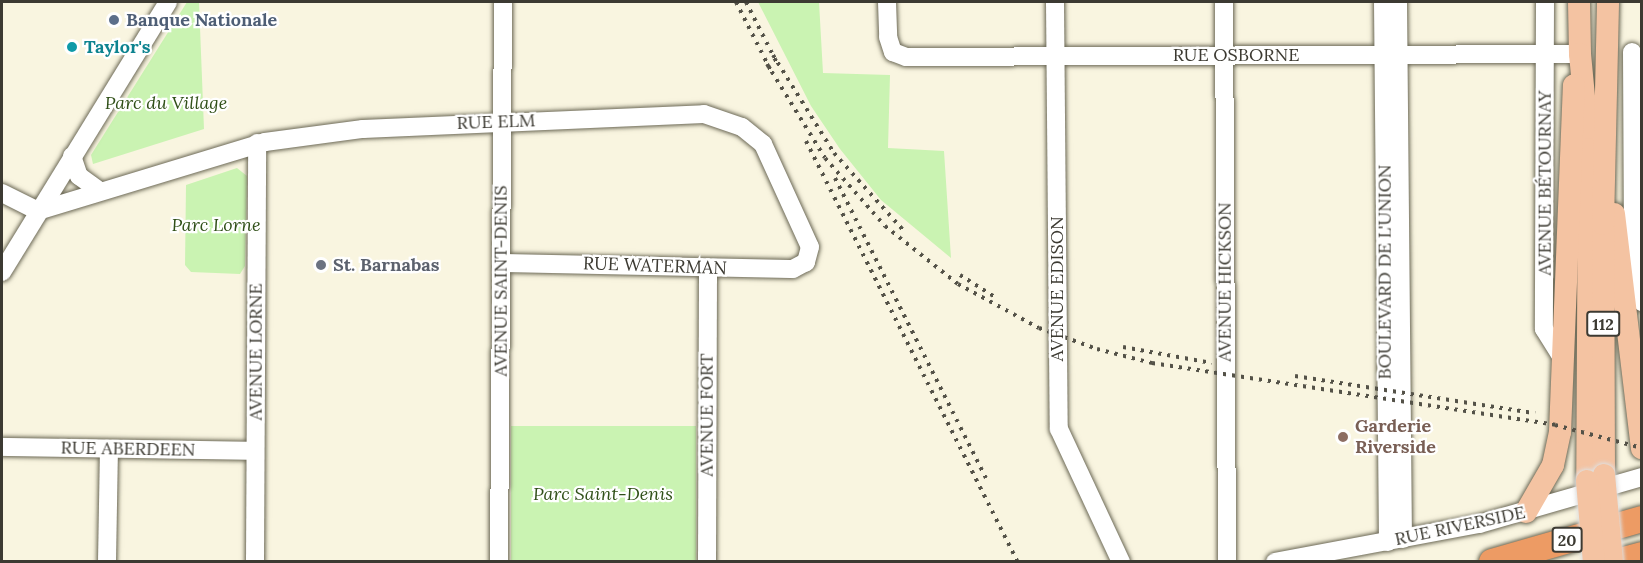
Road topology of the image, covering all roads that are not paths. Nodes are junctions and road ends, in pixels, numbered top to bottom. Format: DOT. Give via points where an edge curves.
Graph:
graph roads {
  1 [pos="168,2"];
  2 [pos="503,2"];
  3 [pos="887,2"];
  4 [pos="1055,2"];
  5 [pos="1224,2"];
  6 [pos="1383,2"];
  7 [pos="1398,2"];
  8 [pos="1545,2"];
  9 [pos="1580,2"];
  10 [pos="1608,2"];
  11 [pos="1609,52"];
  12 [pos="1637,52"];
  13 [pos="1391,53"];
  14 [pos="1545,54"];
  15 [pos="1580,54"];
  16 [pos="1224,55"];
  17 [pos="1055,56"];
  18 [pos="502,122"];
  19 [pos="257,143"];
  20 [pos="1571,152"];
  21 [pos="72,156"];
  22 [pos="1607,168"];
  23 [pos="100,191"];
  24 [pos="2,193"];
  25 [pos="38,211"];
  26 [pos="1586,254"];
  27 [pos="806,262"];
  28 [pos="501,263"];
  29 [pos="708,268"];
  30 [pos="2,272"];
  31 [pos="1641,302"];
  32 [pos="1563,359"];
  33 [pos="1638,383"];
  34 [pos="2,447"];
  35 [pos="1641,448"];
  36 [pos="109,449"];
  37 [pos="255,451"];
  38 [pos="1641,477"];
  39 [pos="1595,478"];
  40 [pos="1526,513"];
  41 [pos="1641,519"];
  42 [pos="1396,540"];
  43 [pos="1641,555"];
  44 [pos="107,561"];
  45 [pos="255,561"];
  46 [pos="499,561"];
  47 [pos="706,561"];
  48 [pos="1121,561"];
  49 [pos="1227,561"];
  50 [pos="1275,561"];
  51 [pos="1492,561"];
  52 [pos="1594,561"];
  53 [pos="1612,561"];
  54 [pos="1616,561"];
  1 -- 21 [label="street"];
  2 -- 18 [label="street, AVENUE SAINT-DENIS"];
  3 -- 17 [label="street, RUE OSBORNE" via="888,37 893,52 906,57"];
  4 -- 17 [label="street, AVENUE EDISON"];
  5 -- 16 [label="street, AVENUE HICKSON"];
  6 -- 13 [label="street, BOULEVARD DE L'UNION"];
  7 -- 13 [label="street, BOULEVARD DE L'UNION"];
  8 -- 14 [label="street, AVENUE BÉTOURNAY"];
  9 -- 11 [label="main road" via="1597,44"];
  9 -- 15 [label="main road, 112"];
  10 -- 11 [label="main road, 112"];
  11 -- 12 [label="street"];
  11 -- 22 [label="main road, 112"];
  12 -- 31 [label="street" via="1633,248"];
  13 -- 14 [label="street, RUE OSBORNE"];
  13 -- 16 [label="street, RUE OSBORNE"];
  13 -- 42 [label="street, BOULEVARD DE L'UNION"];
  14 -- 15 [label="street, RUE OSBORNE"];
  14 -- 32 [label="street, AVENUE BÉTOURNAY" via="1544,329"];
  15 -- 20 [label="main road" via="1573,95"];
  15 -- 26 [label="main road, 112" via="1588,114"];
  16 -- 17 [label="street, RUE OSBORNE"];
  16 -- 49 [label="street, AVENUE HICKSON"];
  17 -- 48 [label="street, AVENUE EDISON" via="1059,429"];
  18 -- 19 [label="street, RUE ELM" via="363,129"];
  18 -- 27 [label="street, RUE ELM" via="704,114 742,127 763,144 780,178 806,235 810,248"];
  18 -- 28 [label="street, AVENUE SAINT-DENIS"];
  19 -- 23 [label="street, RUE ELM"];
  19 -- 37 [label="street, AVENUE LORNE"];
  20 -- 26 [label="main road"];
  20 -- 32 [label="main road"];
  21 -- 23 [label="street" via="79,176"];
  21 -- 25 [label="street"];
  22 -- 33 [label="main road"];
  22 -- 39 [label="main road, 112"];
  23 -- 25 [label="street, RUE ELM"];
  24 -- 25 [label="street"];
  25 -- 30 [label="street"];
  26 -- 39 [label="main road, 112"];
  27 -- 29 [label="street, RUE WATERMAN" via="793,269"];
  28 -- 29 [label="street, RUE WATERMAN"];
  28 -- 46 [label="street, AVENUE SAINT-DENIS"];
  29 -- 47 [label="street, AVENUE FORT"];
  32 -- 40 [label="main road" via="1558,449"];
  33 -- 35 [label="main road"];
  34 -- 36 [label="street, RUE ABERDEEN"];
  36 -- 37 [label="street, RUE ABERDEEN"];
  36 -- 44 [label="street"];
  37 -- 45 [label="street, AVENUE LORNE"];
  38 -- 40 [label="street, RUE RIVERSIDE"];
  39 -- 52 [label="main road, 112, bridge"];
  39 -- 53 [label="main road, 112, bridge"];
  40 -- 42 [label="street, RUE RIVERSIDE"];
  41 -- 51 [label="highway, 20"];
  42 -- 50 [label="street, RUE RIVERSIDE"];
  43 -- 54 [label="highway"];
}
